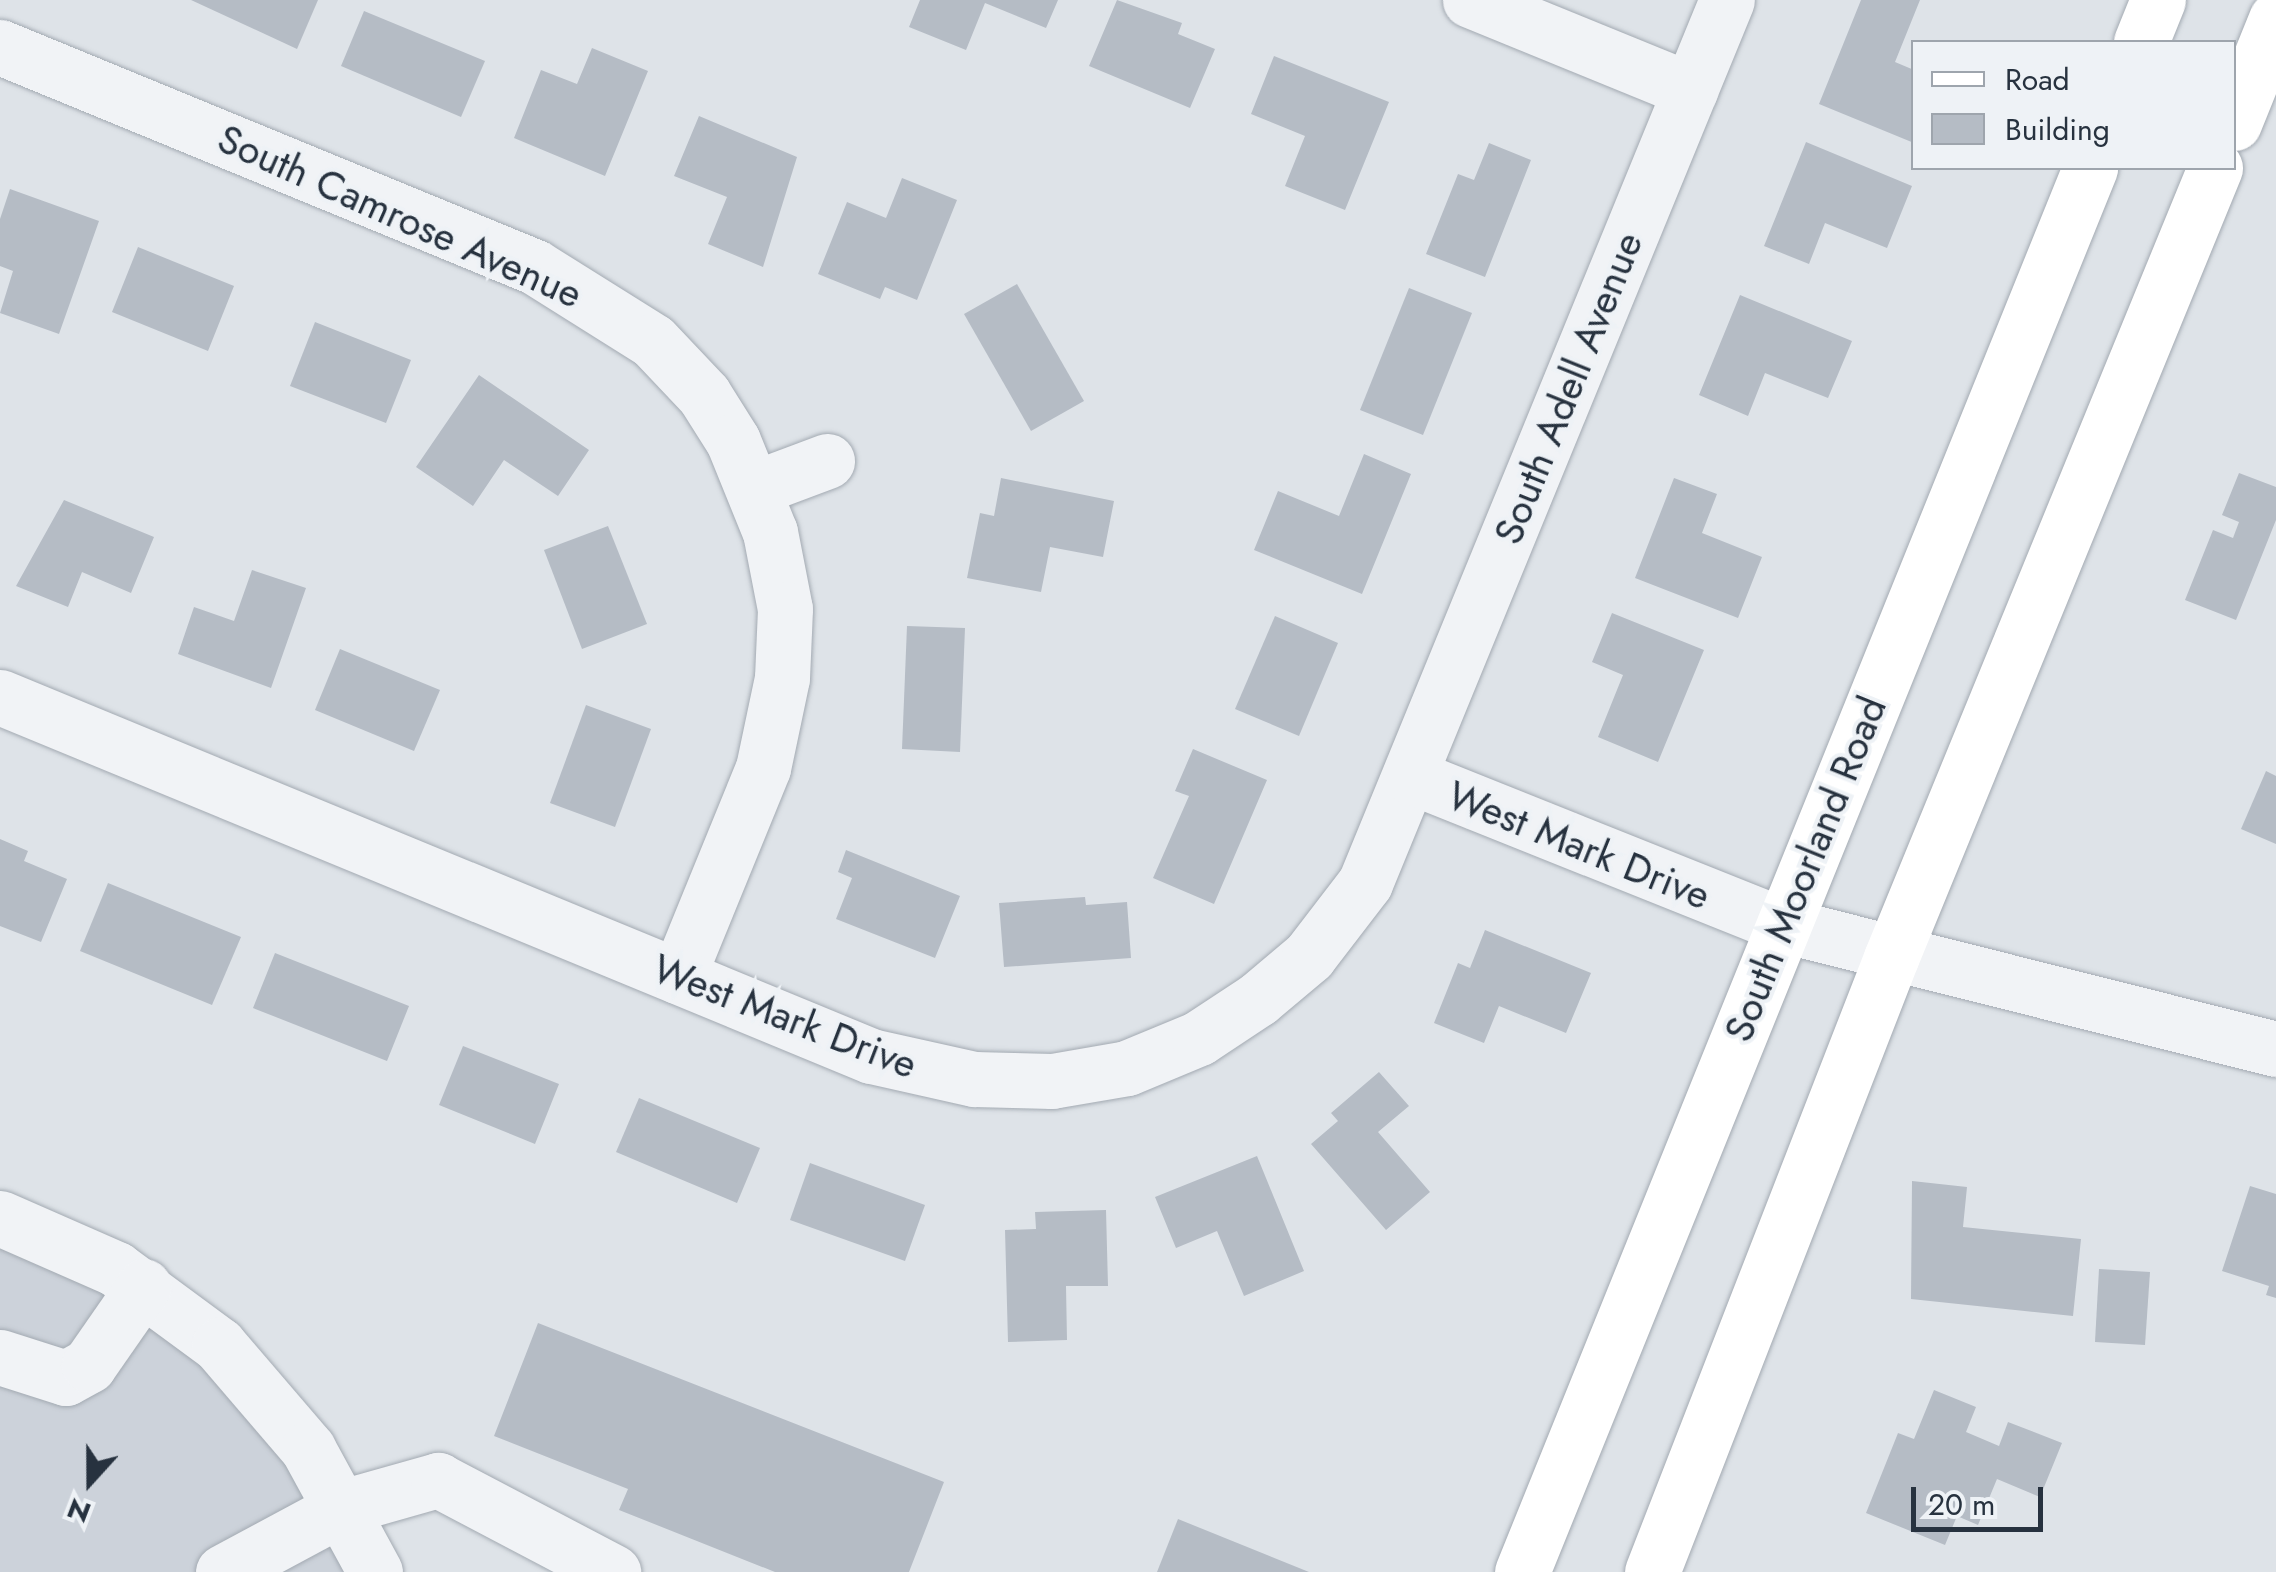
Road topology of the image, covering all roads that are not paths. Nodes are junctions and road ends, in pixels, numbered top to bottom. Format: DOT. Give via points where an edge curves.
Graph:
graph roads {
  1 [pos="1470,0"];
  2 [pos="1727,0"];
  3 [pos="2158,0"];
  4 [pos="2276,19"];
  5 [pos="2142,40"];
  6 [pos="0,47"];
  7 [pos="1690,90"];
  8 [pos="2236,118"];
  9 [pos="2089,170"];
  10 [pos="2214,170"];
  11 [pos="827,461"];
  12 [pos="754,488"];
  13 [pos="0,697"];
  14 [pos="1410,776"];
  15 [pos="1783,925"];
  16 [pos="1891,958"];
  17 [pos="678,976"];
  18 [pos="2276,1049"];
  19 [pos="0,1218"];
  20 [pos="144,1286"];
  21 [pos="0,1358"];
  22 [pos="346,1506"];
  23 [pos="527,1520"];
  24 [pos="223,1572"];
  25 [pos="375,1572"];
  26 [pos="551,1572"];
  27 [pos="613,1572"];
  28 [pos="1522,1572"];
  29 [pos="1652,1572"];
  1 -- 7 [label="street"];
  2 -- 7 [label="street, South Adell Avenue"];
  3 -- 5 [label="main road"];
  4 -- 8 [label="main road"];
  6 -- 12 [label="street, South Camrose Avenue" via="583,292 653,341 704,395"];
  7 -- 14 [label="street, South Adell Avenue"];
  9 -- 15 [label="main road, South Moorland Road"];
  10 -- 16 [label="main road"];
  11 -- 12 [label="street"];
  12 -- 17 [label="street, South Camrose Avenue" via="785,609 782,678 763,768"];
  13 -- 17 [label="street, West Mark Drive"];
  14 -- 15 [label="street, West Mark Drive"];
  14 -- 17 [label="street, West Mark Drive" via="1365,883 1309,956 1199,1038 1127,1068 1052,1081 927,1072"];
  15 -- 16 [label="street, West Mark Drive"];
  15 -- 28 [label="main road, South Moorland Road"];
  16 -- 18 [label="street, West Mark Drive"];
  16 -- 29 [label="main road"];
  19 -- 20 [label="street" via="64,1242"];
  20 -- 21 [label="street" via="89,1366 66,1378"];
  20 -- 22 [label="street" via="260,1386"];
  22 -- 23 [label="street" via="438,1480"];
  22 -- 24 [label="street"];
  22 -- 25 [label="street"];
  23 -- 26 [label="street"];
  23 -- 27 [label="street"];
}
